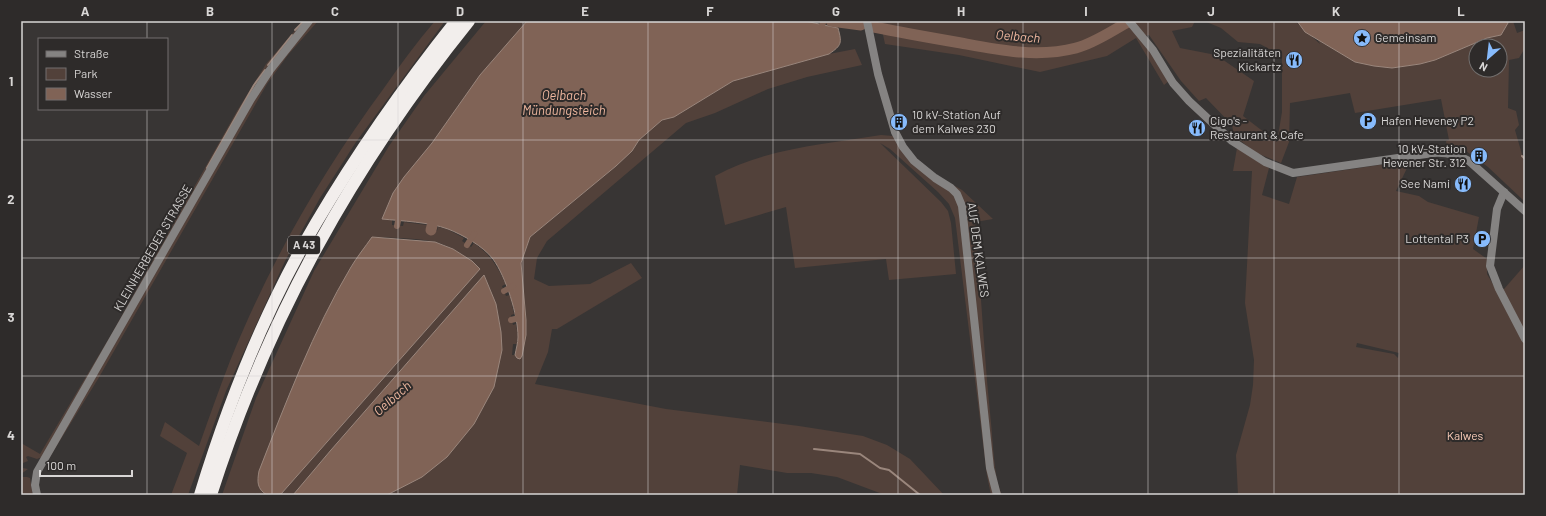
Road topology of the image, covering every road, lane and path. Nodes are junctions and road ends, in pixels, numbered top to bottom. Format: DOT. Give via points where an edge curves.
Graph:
graph roads {
  1 [pos="310,21"];
  2 [pos="456,21"];
  3 [pos="469,21"];
  4 [pos="868,21"];
  5 [pos="1129,21"];
  6 [pos="1504,192"];
  7 [pos="1525,211"];
  8 [pos="1525,339"];
  9 [pos="37,495"];
  10 [pos="200,495"];
  11 [pos="211,495"];
  12 [pos="997,495"];
  1 -- 9 [label="street, KLEINHERBEDER STRASSE" via="270,70 251,99 37,472"];
  2 -- 10 [label="highway, A 43" via="391,106 316,224 253,350 220,432"];
  3 -- 11 [label="highway, A 43" via="398,115 325,230 268,344 239,413"];
  4 -- 12 [label="street, AUF DEM KALWES" via="878,74 894,129 903,147 923,168 957,194 962,206 990,468"];
  5 -- 6 [label="street" via="1189,101 1232,141 1265,162 1293,172 1449,153 1468,161"];
  6 -- 7 [label="street"];
  6 -- 8 [label="street" via="1497,209 1490,266 1498,289"];
}
